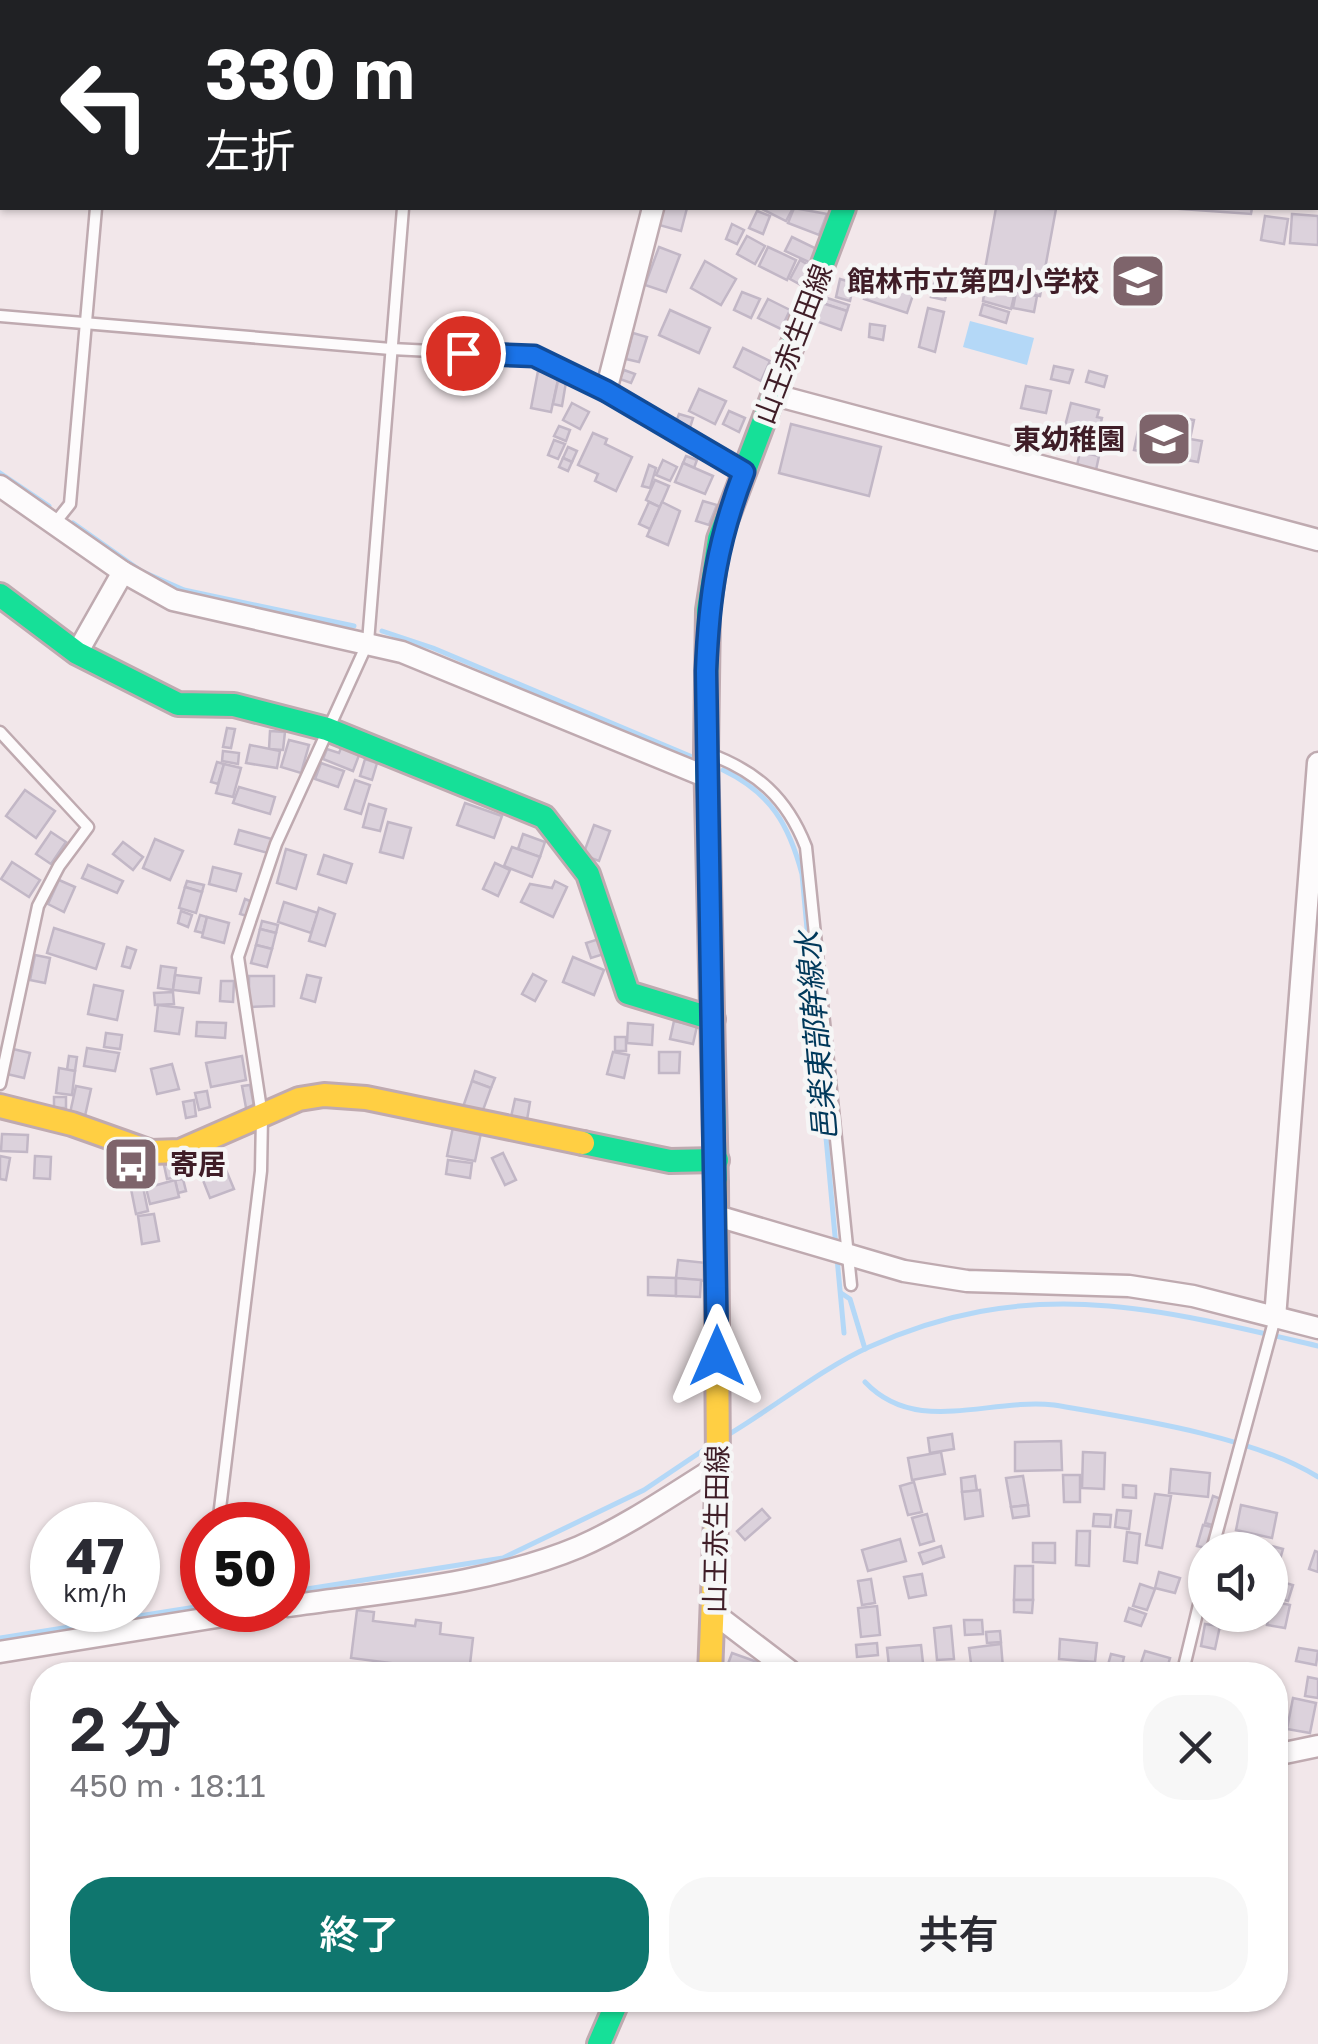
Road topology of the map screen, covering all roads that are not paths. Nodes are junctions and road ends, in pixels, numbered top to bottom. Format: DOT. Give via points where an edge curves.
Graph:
graph roads {
  1 [pos="96,210"];
  2 [pos="403,210"];
  3 [pos="652,210"];
  4 [pos="843,210"];
  5 [pos="0,316"];
  6 [pos="88,323"];
  7 [pos="391,349"];
  8 [pos="606,391"];
  9 [pos="775,395"];
  10 [pos="744,472"];
  11 [pos="0,486"];
  12 [pos="54,524"];
  13 [pos="1318,540"];
  14 [pos="123,572"];
  15 [pos="0,595"];
  16 [pos="368,642"];
  17 [pos="77,654"];
  18 [pos="327,730"];
  19 [pos="0,732"];
  20 [pos="706,753"];
  21 [pos="1318,763"];
  22 [pos="707,777"];
  23 [pos="714,1019"];
  24 [pos="0,1084"];
  25 [pos="0,1106"];
  26 [pos="262,1116"];
  27 [pos="717,1160"];
  28 [pos="717,1216"];
  29 [pos="840,1256"];
  30 [pos="851,1284"];
  31 [pos="1275,1318"];
  32 [pos="1318,1328"];
  33 [pos="718,1466"];
  34 [pos="221,1502"];
  35 [pos="1217,1532"];
  36 [pos="310,1603"];
  37 [pos="715,1614"];
  38 [pos="180,1619"];
  39 [pos="1192,1632"];
  40 [pos="0,1652"];
  41 [pos="711,1662"];
  42 [pos="778,1662"];
  43 [pos="1185,1662"];
  44 [pos="1318,1746"];
  45 [pos="1288,1752"];
  46 [pos="613,2012"];
  47 [pos="599,2044"];
  1 -- 6 [label="lane"];
  2 -- 7 [label="lane"];
  3 -- 8 [label="street"];
  4 -- 9 [label="street, 山王赤生田線"];
  5 -- 6 [label="lane"];
  6 -- 7 [label="lane"];
  6 -- 12 [label="lane" via="70,504"];
  7 -- 8 [label="lane" via="534,356"];
  7 -- 16 [label="lane"];
  8 -- 10 [label="lane"];
  9 -- 10 [label="street, 山王赤生田線"];
  9 -- 13 [label="street"];
  10 -- 20 [label="street, 山王赤生田線" via="711,578"];
  11 -- 12 [label="street"];
  12 -- 14 [label="street"];
  14 -- 16 [label="street" via="173,600"];
  14 -- 17 [label="street"];
  15 -- 17 [label="street"];
  16 -- 18 [label="lane"];
  16 -- 22 [label="street"];
  17 -- 18 [label="street" via="178,704 234,705"];
  18 -- 23 [label="street" via="544,817 588,874 628,993"];
  18 -- 26 [label="lane" via="276,844 238,958"];
  19 -- 24 [label="lane" via="88,827 38,906"];
  20 -- 22 [label="street, 山王赤生田線"];
  20 -- 29 [label="lane" via="746,771 782,799 806,847"];
  21 -- 31 [label="street"];
  22 -- 23 [label="street, 山王赤生田線"];
  23 -- 27 [label="street, 山王赤生田線"];
  25 -- 26 [label="street" via="152,1152 180,1150"];
  26 -- 27 [label="street" via="299,1099 366,1098 670,1161"];
  26 -- 34 [label="lane"];
  27 -- 28 [label="street, 山王赤生田線"];
  28 -- 29 [label="street"];
  28 -- 33 [label="street, 山王赤生田線"];
  29 -- 30 [label="lane"];
  29 -- 31 [label="street" via="967,1280 1130,1286"];
  31 -- 32 [label="street"];
  31 -- 35 [label="lane"];
  33 -- 36 [label="street" via="549,1558"];
  33 -- 37 [label="street, 山王赤生田線"];
  37 -- 41 [label="street, 山王赤生田線"];
  37 -- 42 [label="street"];
  38 -- 40 [label="street"];
  39 -- 43 [label="lane"];
  44 -- 45 [label="street"];
  46 -- 47 [label="street"];
}
